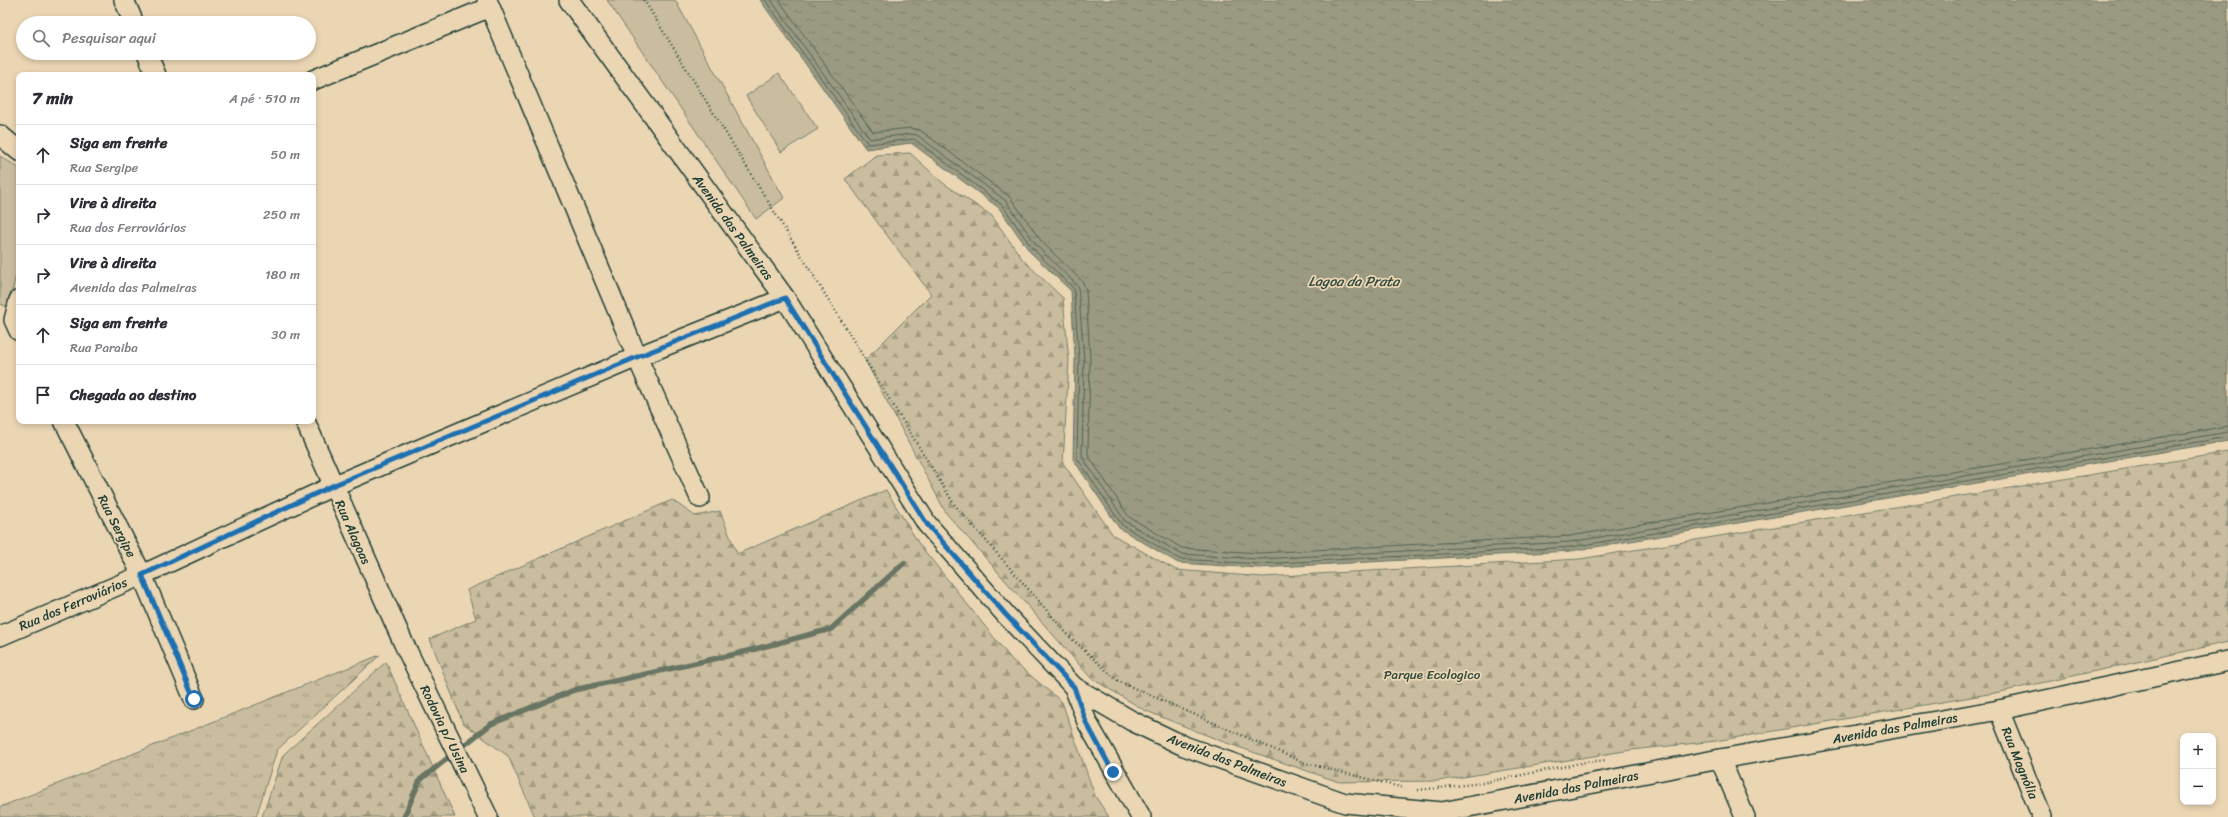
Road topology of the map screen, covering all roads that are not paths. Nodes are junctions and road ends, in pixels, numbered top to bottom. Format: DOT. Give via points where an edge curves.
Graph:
graph roads {
  1 [pos="124,0"];
  2 [pos="569,0"];
  3 [pos="488,3"];
  4 [pos="131,16"];
  5 [pos="150,60"];
  6 [pos="155,72"];
  7 [pos="316,79"];
  8 [pos="0,136"];
  9 [pos="16,149"];
  10 [pos="785,298"];
  11 [pos="16,308"];
  12 [pos="11,322"];
  13 [pos="637,357"];
  14 [pos="66,424"];
  15 [pos="305,424"];
  16 [pos="332,486"];
  17 [pos="700,498"];
  18 [pos="142,575"];
  19 [pos="0,636"];
  20 [pos="403,642"];
  21 [pos="2228,661"];
  22 [pos="1074,687"];
  23 [pos="194,699"];
  24 [pos="1999,710"];
  25 [pos="1720,759"];
  26 [pos="1443,815"];
  27 [pos="488,817"];
  28 [pos="1140,817"];
  29 [pos="1745,817"];
  30 [pos="2042,817"];
  1 -- 4 [label="street"];
  2 -- 10 [label="street, Avenida das Palmeiras"];
  3 -- 7 [label="street"];
  3 -- 13 [label="street"];
  5 -- 6 [label="street"];
  8 -- 9 [label="street"];
  10 -- 13 [label="street, Rua dos Ferroviários"];
  10 -- 22 [label="street, Avenida das Palmeiras" via="927,524 1006,615"];
  11 -- 12 [label="street"];
  13 -- 16 [label="street, Rua dos Ferroviários"];
  13 -- 17 [label="street"];
  14 -- 18 [label="street, Rua Sergipe"];
  15 -- 16 [label="street, Rua Alagoas"];
  16 -- 18 [label="street, Rua dos Ferroviários"];
  16 -- 20 [label="street, Rua Alagoas"];
  18 -- 19 [label="street, Rua dos Ferroviários"];
  18 -- 23 [label="street, Rua Sergipe"];
  20 -- 27 [label="street, Rodovia p/ Usina"];
  21 -- 24 [label="street, Avenida das Palmeiras"];
  22 -- 26 [label="street, Avenida das Palmeiras" via="1132,721 1184,746 1345,803"];
  22 -- 28 [label="street" via="1086,722"];
  24 -- 25 [label="street, Avenida das Palmeiras"];
  24 -- 30 [label="street, Rua Magnólia"];
  25 -- 26 [label="street, Avenida das Palmeiras"];
  25 -- 29 [label="street"];
}
